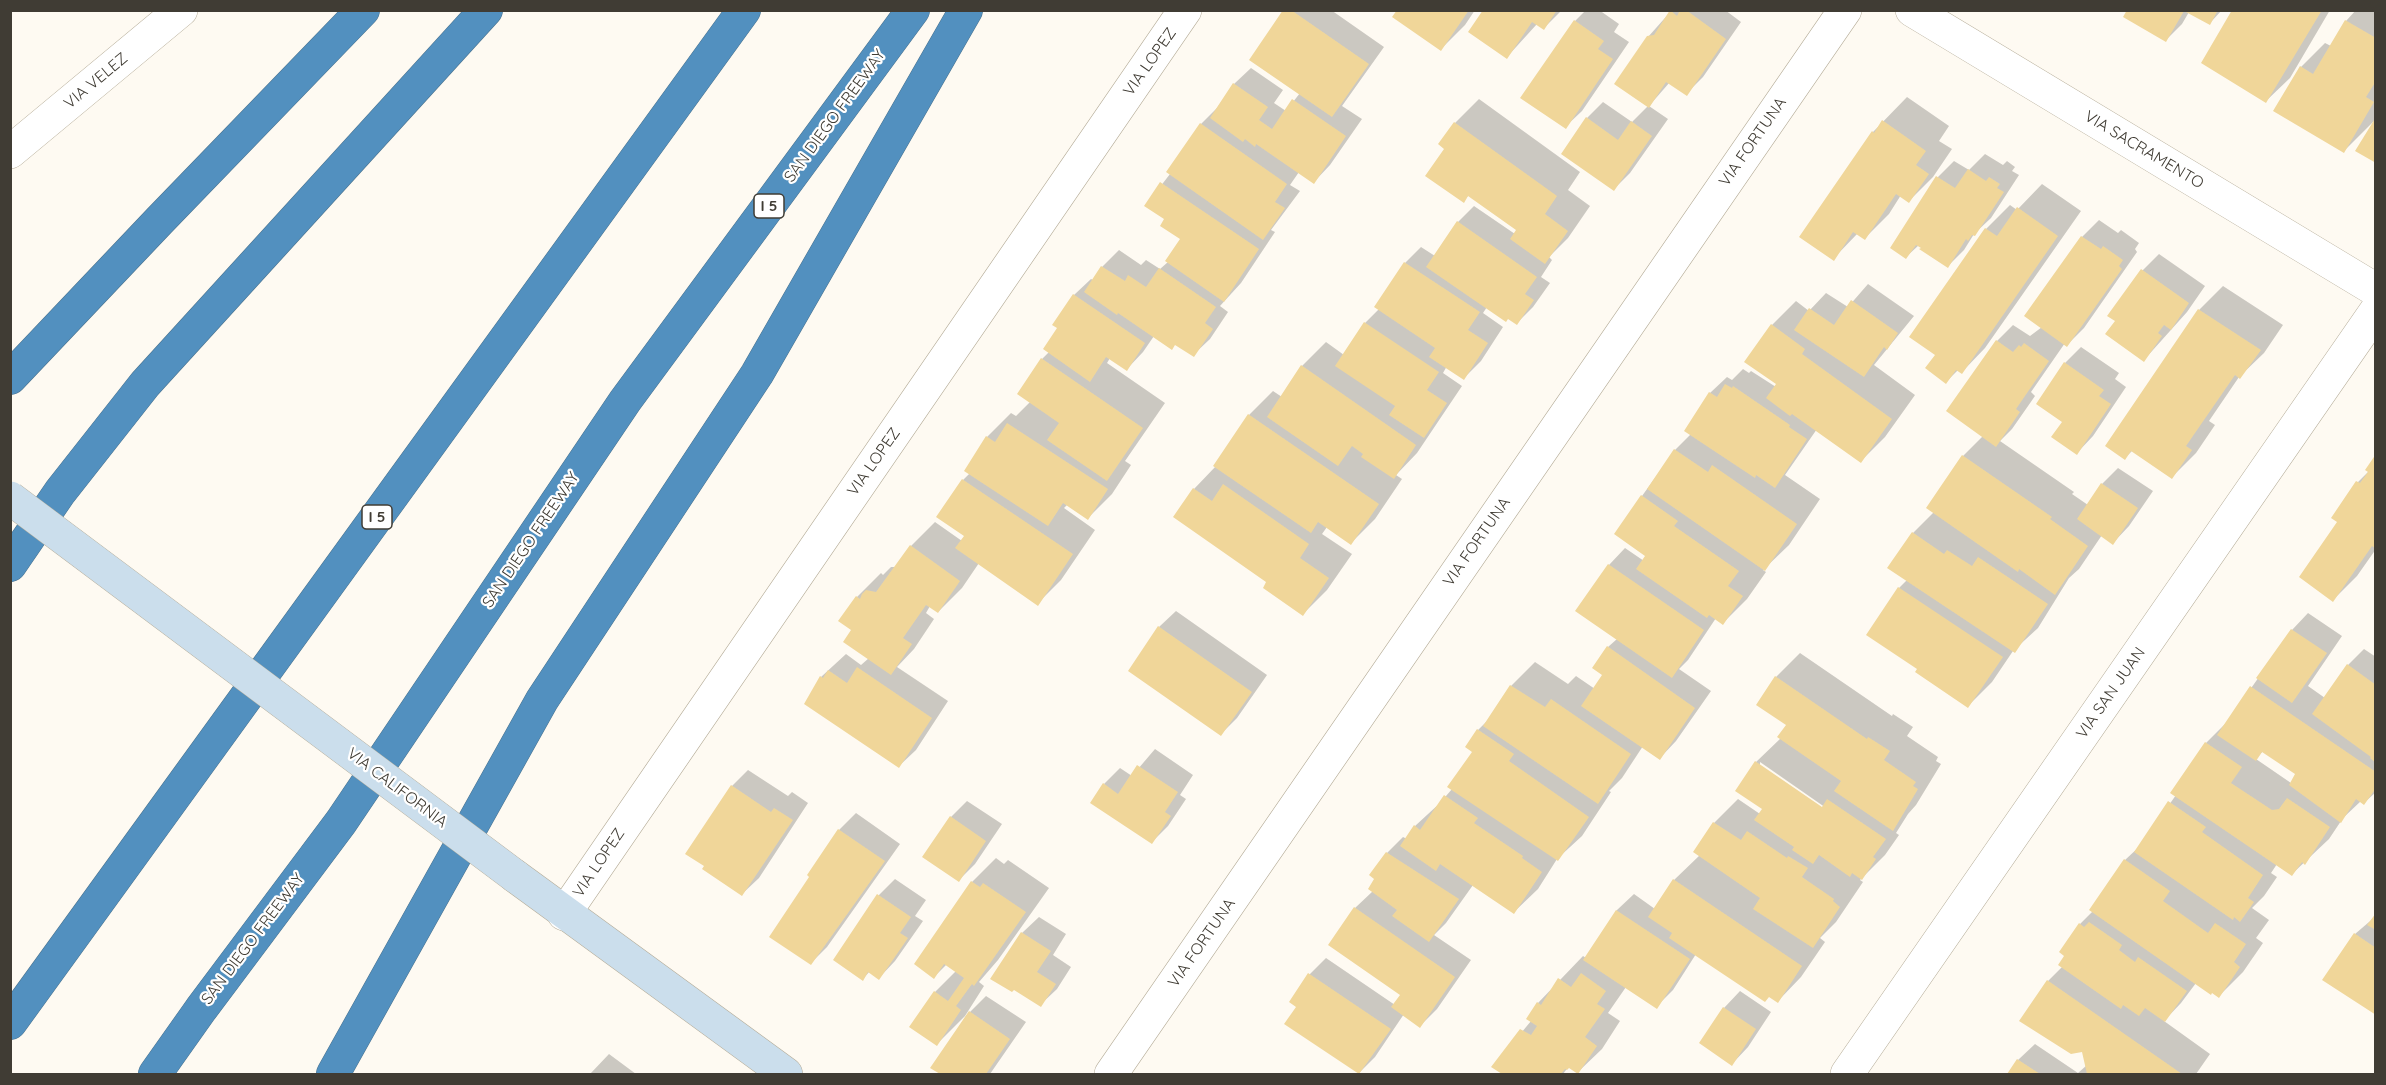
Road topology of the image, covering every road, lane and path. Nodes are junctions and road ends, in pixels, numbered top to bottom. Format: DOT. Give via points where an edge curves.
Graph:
graph roads {
  1 [pos="181,10"];
  2 [pos="363,10"];
  3 [pos="486,10"];
  4 [pos="744,10"];
  5 [pos="913,10"];
  6 [pos="966,10"];
  7 [pos="1185,10"];
  8 [pos="1845,10"];
  9 [pos="1926,14"];
  10 [pos="10,152"];
  11 [pos="2376,290"];
  12 [pos="2376,310"];
  13 [pos="10,378"];
  14 [pos="10,498"];
  15 [pos="10,565"];
  16 [pos="564,914"];
  17 [pos="10,1023"];
  18 [pos="155,1074"];
  19 [pos="333,1074"];
  20 [pos="786,1074"];
  21 [pos="1111,1074"];
  22 [pos="1847,1074"];
  1 -- 10 [label="street, VIA VELEZ"];
  2 -- 13 [label="highway"];
  3 -- 15 [label="highway" via="145,384 60,492"];
  4 -- 17 [label="highway, I 5"];
  5 -- 18 [label="highway, SAN DIEGO FREEWAY / I 5" via="625,401 341,822"];
  6 -- 19 [label="highway" via="757,374 542,700"];
  7 -- 16 [label="street, VIA LOPEZ"];
  8 -- 21 [label="street, VIA FORTUNA"];
  9 -- 11 [label="street, VIA SACRAMENTO"];
  12 -- 22 [label="street, VIA SAN JUAN"];
  14 -- 16 [label="main road, VIA CALIFORNIA, bridge"];
  16 -- 20 [label="main road, VIA CALIFORNIA"];
}
